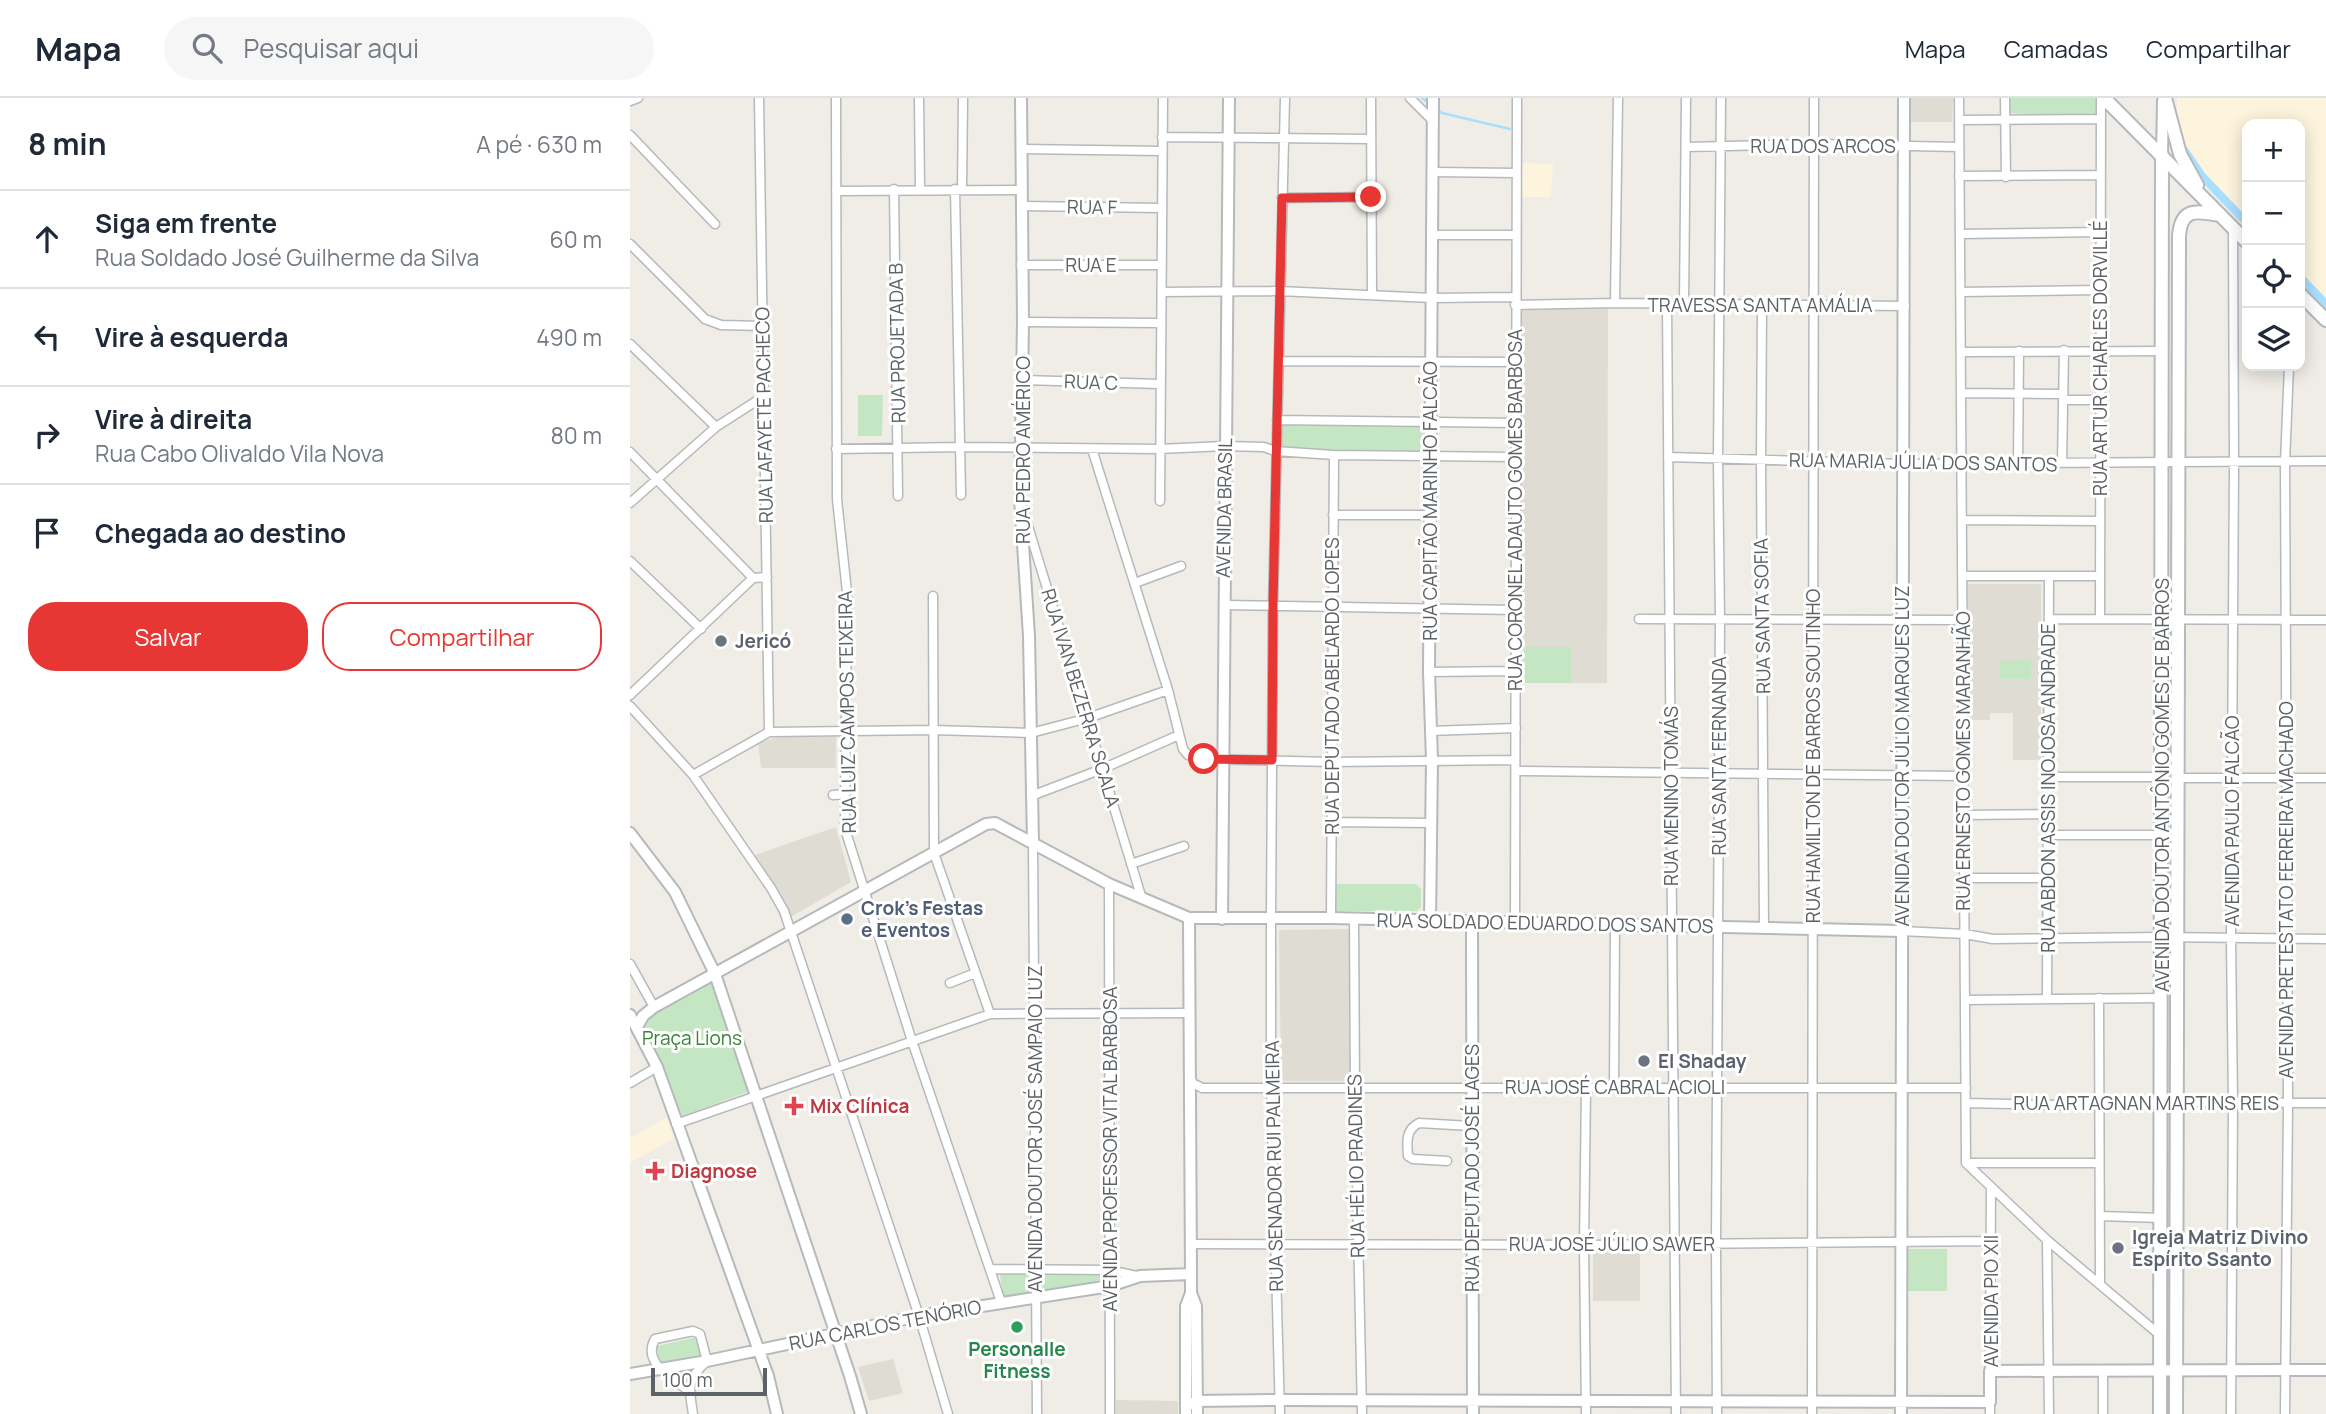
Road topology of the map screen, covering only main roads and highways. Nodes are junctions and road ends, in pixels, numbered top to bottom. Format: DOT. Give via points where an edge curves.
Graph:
graph roads {
  1 [pos="2103,98"];
  2 [pos="2164,98"];
  3 [pos="2162,156"];
  4 [pos="2203,198"];
  5 [pos="2220,215"];
  6 [pos="2179,236"];
  7 [pos="2163,237"];
  8 [pos="2242,237"];
  9 [pos="2305,299"];
  10 [pos="2326,320"];
  11 [pos="2160,1414"];
  12 [pos="2176,1414"];
  1 -- 3 [label="main road"];
  2 -- 4 [label="main road" via="2180,154"];
  3 -- 4 [label="main road"];
  3 -- 7 [label="main road, AVENIDA DOUTOR ANTÔNIO GOMES DE BARROS"];
  4 -- 5 [label="main road"];
  5 -- 6 [label="main road" via="2189,214"];
  5 -- 8 [label="main road"];
  6 -- 7 [label="main road"];
  6 -- 12 [label="main road, AVENIDA DOUTOR ANTÔNIO GOMES DE BARROS"];
  7 -- 11 [label="main road, AVENIDA DOUTOR ANTÔNIO GOMES DE BARROS"];
  9 -- 10 [label="main road"];
}
